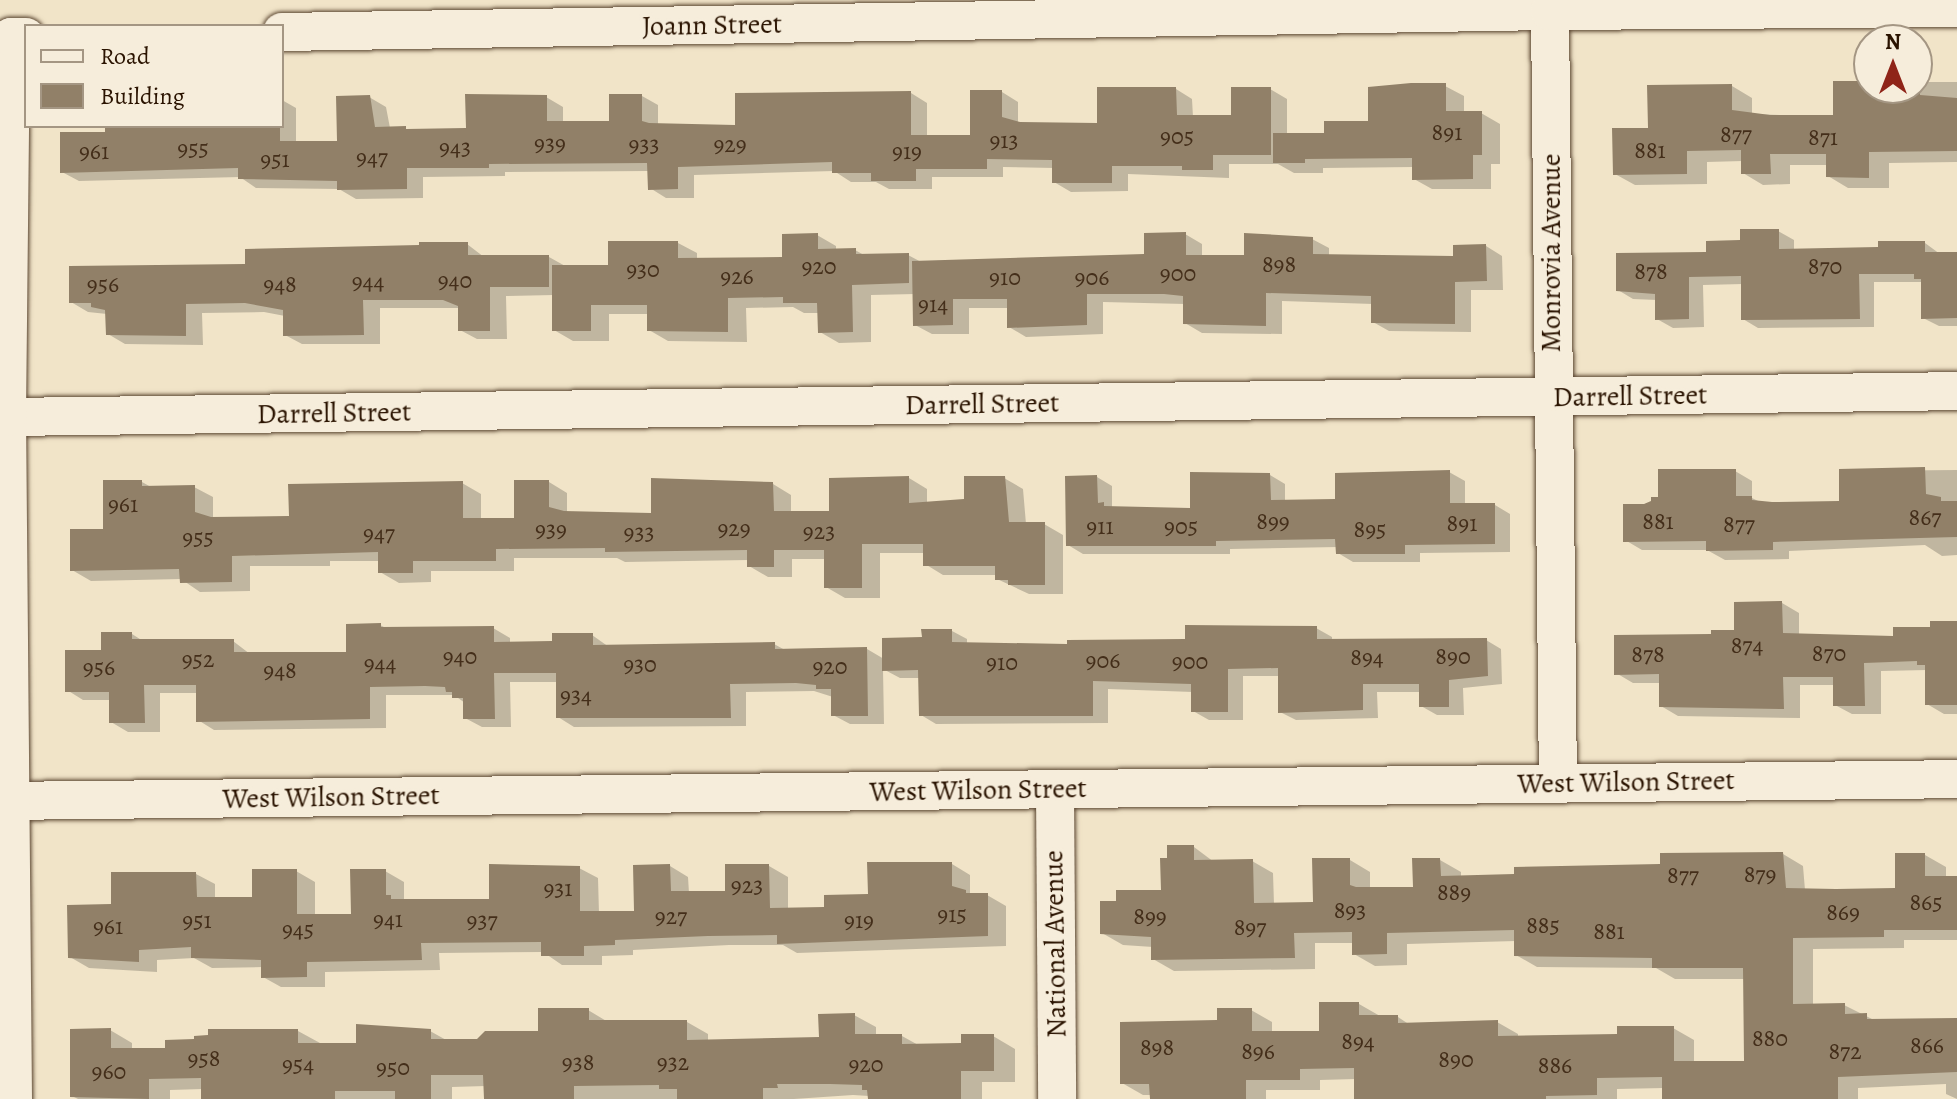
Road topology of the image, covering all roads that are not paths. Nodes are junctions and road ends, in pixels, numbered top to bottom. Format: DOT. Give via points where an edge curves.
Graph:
graph roads {
  1 [pos="1957,8"];
  2 [pos="1550,11"];
  3 [pos="284,32"];
  4 [pos="18,37"];
  5 [pos="1957,391"];
  6 [pos="1552,397"];
  7 [pos="7,417"];
  8 [pos="1957,779"];
  9 [pos="1558,783"];
  10 [pos="1055,789"];
  11 [pos="4,801"];
  12 [pos="13,1099"];
  13 [pos="1057,1099"];
  1 -- 2 [label="street, Joann Street"];
  2 -- 3 [label="street, Joann Street"];
  2 -- 6 [label="street, Monrovia Avenue"];
  4 -- 7 [label="street"];
  5 -- 6 [label="street, Darrell Street"];
  6 -- 7 [label="street, Darrell Street"];
  6 -- 9 [label="street, Monrovia Avenue"];
  7 -- 11 [label="street"];
  8 -- 9 [label="street, West Wilson Street"];
  9 -- 10 [label="street, West Wilson Street"];
  10 -- 11 [label="street, West Wilson Street"];
  10 -- 13 [label="street, National Avenue"];
  11 -- 12 [label="street"];
}
